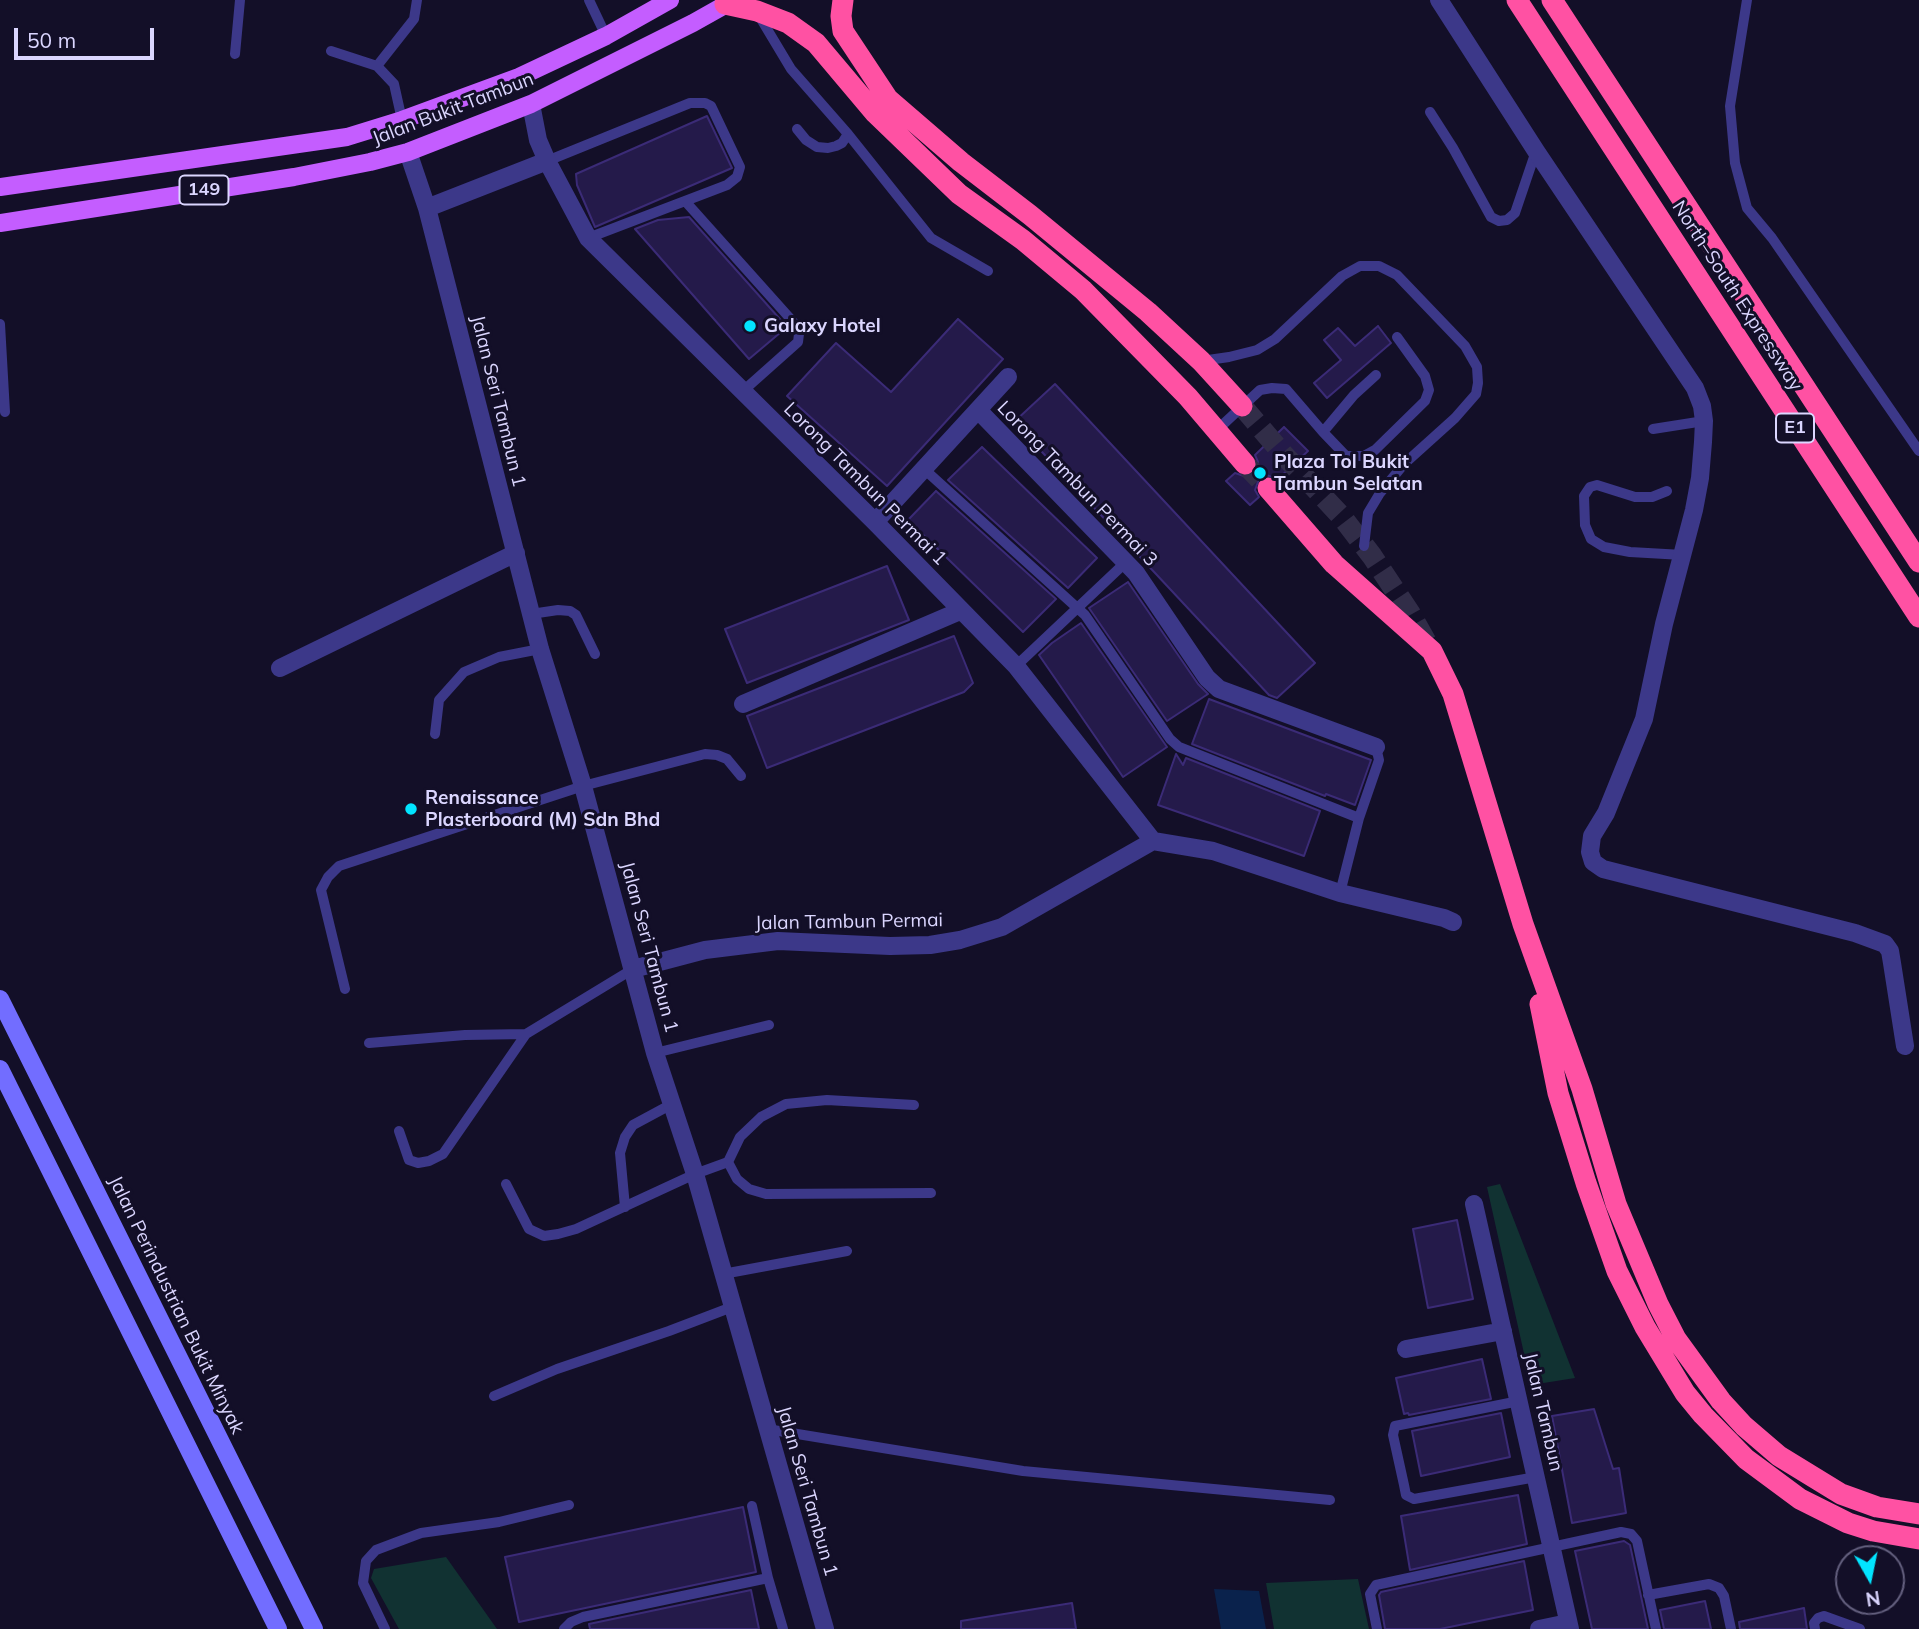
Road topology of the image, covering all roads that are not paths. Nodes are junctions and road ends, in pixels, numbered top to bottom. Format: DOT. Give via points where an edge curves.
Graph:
graph roads {
  1 [pos="240,0"];
  2 [pos="417,0"];
  3 [pos="589,0"];
  4 [pos="670,0"];
  5 [pos="843,0"];
  6 [pos="1438,0"];
  7 [pos="1517,0"];
  8 [pos="1552,0"];
  9 [pos="1747,0"];
  10 [pos="730,2"];
  11 [pos="757,11"];
  12 [pos="606,36"];
  13 [pos="331,51"];
  14 [pos="235,54"];
  15 [pos="377,66"];
  16 [pos="531,104"];
  17 [pos="1430,112"];
  18 [pos="402,120"];
  19 [pos="797,129"];
  20 [pos="848,134"];
  21 [pos="1536,151"];
  22 [pos="408,152"];
  23 [pos="547,161"];
  24 [pos="0,187"];
  25 [pos="685,201"];
  26 [pos="427,208"];
  27 [pos="3,221"];
  28 [pos="588,238"];
  29 [pos="988,271"];
  30 [pos="0,324"];
  31 [pos="1397,337"];
  32 [pos="1201,361"];
  33 [pos="1376,375"];
  34 [pos="1008,377"];
  35 [pos="743,391"];
  36 [pos="1242,406"];
  37 [pos="979,411"];
  38 [pos="5,412"];
  39 [pos="1704,421"];
  40 [pos="1653,429"];
  41 [pos="1217,430"];
  42 [pos="1323,432"];
  43 [pos="1919,451"];
  44 [pos="1245,464"];
  45 [pos="924,469"];
  46 [pos="1864,477"];
  47 [pos="1268,488"];
  48 [pos="1667,491"];
  49 [pos="875,522"];
  50 [pos="1919,538"];
  51 [pos="1364,546"];
  52 [pos="516,553"];
  53 [pos="1683,555"];
  54 [pos="1126,562"];
  55 [pos="1919,562"];
  56 [pos="1077,609"];
  57 [pos="960,611"];
  58 [pos="531,614"];
  59 [pos="1919,618"];
  60 [pos="540,649"];
  61 [pos="595,654"];
  62 [pos="1016,666"];
  63 [pos="280,668"];
  64 [pos="743,704"];
  65 [pos="435,734"];
  66 [pos="1376,747"];
  67 [pos="740,776"];
  68 [pos="583,786"];
  69 [pos="1359,818"];
  70 [pos="1153,841"];
  71 [pos="1340,893"];
  72 [pos="1453,922"];
  73 [pos="1523,924"];
  74 [pos="633,968"];
  75 [pos="345,989"];
  76 [pos="0,999"];
  77 [pos="769,1025"];
  78 [pos="526,1034"];
  79 [pos="369,1044"];
  80 [pos="1905,1046"];
  81 [pos="655,1053"];
  82 [pos="0,1069"];
  83 [pos="672,1104"];
  84 [pos="914,1105"];
  85 [pos="399,1131"];
  86 [pos="728,1161"];
  87 [pos="695,1174"];
  88 [pos="506,1184"];
  89 [pos="930,1193"];
  90 [pos="1474,1204"];
  91 [pos="625,1207"];
  92 [pos="847,1251"];
  93 [pos="723,1274"];
  94 [pos="732,1307"];
  95 [pos="1503,1331"];
  96 [pos="1406,1349"];
  97 [pos="494,1396"];
  98 [pos="1518,1401"];
  99 [pos="767,1429"];
  100 [pos="1536,1477"];
  101 [pos="1330,1500"];
  102 [pos="569,1505"];
  103 [pos="752,1506"];
  104 [pos="1919,1514"];
  105 [pos="1919,1539"];
  106 [pos="1553,1546"];
  107 [pos="768,1578"];
  108 [pos="1648,1595"];
  109 [pos="1569,1626"];
  110 [pos="278,1629"];
  111 [pos="314,1629"];
  112 [pos="385,1629"];
  113 [pos="564,1629"];
  114 [pos="783,1629"];
  115 [pos="825,1629"];
  116 [pos="1377,1629"];
  117 [pos="1539,1629"];
  118 [pos="1656,1629"];
  119 [pos="1731,1629"];
  120 [pos="1815,1629"];
  121 [pos="1860,1629"];
  1 -- 14 [label="lane"];
  2 -- 15 [label="lane" via="414,19"];
  3 -- 12 [label="lane"];
  4 -- 12 [label="main road, Jalan Bukit Tambun / 149"];
  5 -- 32 [label="highway" via="843,31 887,99"];
  6 -- 21 [label="street"];
  7 -- 59 [label="highway, North–South Expressway / E1"];
  8 -- 46 [label="highway, North–South Expressway / E1"];
  9 -- 43 [label="lane" via="1730,106 1735,163 1747,208"];
  10 -- 11 [label="highway"];
  10 -- 16 [label="main road, Jalan Bukit Tambun / 149"];
  11 -- 20 [label="lane" via="790,69"];
  11 -- 41 [label="highway" via="788,23 816,43 914,151 959,194 1083,290"];
  12 -- 18 [label="main road, Jalan Bukit Tambun / 149" via="519,77"];
  13 -- 15 [label="lane"];
  15 -- 18 [label="lane" via="394,84"];
  16 -- 22 [label="main road, Jalan Bukit Tambun / 149"];
  16 -- 23 [label="street, Lorong Tambun Permai 1"];
  17 -- 21 [label="lane" via="1491,217 1499,221 1515,213"];
  18 -- 24 [label="main road, Jalan Bukit Tambun / 149" via="347,137"];
  19 -- 20 [label="lane" via="817,148 836,146"];
  20 -- 29 [label="lane" via="931,238"];
  21 -- 39 [label="street" via="1695,388"];
  22 -- 26 [label="street, Jalan Seri Tambun 1"];
  22 -- 27 [label="main road, Jalan Bukit Tambun / 149" via="294,177"];
  23 -- 25 [label="lane" via="691,103 705,103 711,106 740,167 727,185"];
  23 -- 26 [label="street"];
  23 -- 28 [label="street, Lorong Tambun Permai 1"];
  25 -- 28 [label="lane"];
  25 -- 35 [label="lane" via="796,325 798,342"];
  26 -- 52 [label="street, Jalan Seri Tambun 1"];
  28 -- 35 [label="street, Lorong Tambun Permai 1"];
  30 -- 38 [label="lane"];
  31 -- 42 [label="lane" via="1425,376 1426,401 1364,456 1346,456"];
  32 -- 36 [label="highway"];
  32 -- 51 [label="lane" via="1257,350 1275,339 1342,276 1360,266 1379,266 1397,275 1465,346 1477,367 1476,394 1380,493 1368,513"];
  33 -- 42 [label="lane"];
  34 -- 37 [label="street"];
  35 -- 49 [label="street, Lorong Tambun Permai 1"];
  36 -- 41 [label="lane"];
  36 -- 42 [label="lane" via="1260,390 1286,389"];
  37 -- 45 [label="street"];
  37 -- 54 [label="street, Lorong Tambun Permai 3"];
  39 -- 40 [label="lane"];
  39 -- 53 [label="street" via="1700,478"];
  41 -- 44 [label="highway"];
  45 -- 49 [label="street"];
  45 -- 56 [label="lane"];
  46 -- 50 [label="highway"];
  46 -- 55 [label="highway, North–South Expressway / E1"];
  47 -- 73 [label="highway" via="1334,564 1432,651 1453,694"];
  48 -- 53 [label="lane" via="1634,497 1597,485 1590,487 1584,496 1585,525 1591,538 1604,547"];
  49 -- 57 [label="street, Lorong Tambun Permai 1"];
  52 -- 58 [label="street, Jalan Seri Tambun 1"];
  52 -- 63 [label="street"];
  53 -- 80 [label="street" via="1644,719 1592,836 1593,862 1603,869 1885,944 1890,951"];
  54 -- 56 [label="lane"];
  54 -- 66 [label="street, Lorong Tambun Permai 3" via="1219,689"];
  56 -- 62 [label="lane"];
  56 -- 69 [label="lane" via="1179,747"];
  57 -- 62 [label="street, Lorong Tambun Permai 1"];
  57 -- 64 [label="street"];
  58 -- 60 [label="street, Jalan Seri Tambun 1"];
  58 -- 61 [label="lane" via="570,611"];
  60 -- 65 [label="lane" via="499,657 464,672 439,700"];
  60 -- 68 [label="street, Jalan Seri Tambun 1"];
  62 -- 70 [label="street, Lorong Tambun Permai 1"];
  66 -- 69 [label="lane" via="1379,761"];
  67 -- 68 [label="lane" via="727,759 705,754"];
  68 -- 74 [label="street, Jalan Seri Tambun 1"];
  68 -- 75 [label="lane" via="339,866 321,890"];
  69 -- 71 [label="lane"];
  70 -- 71 [label="street" via="1213,851"];
  70 -- 74 [label="street, Jalan Tambun Permai" via="1002,927 960,940 890,946 778,941 705,950"];
  71 -- 72 [label="street"];
  73 -- 104 [label="highway" via="1582,1089 1616,1204 1676,1339 1721,1401 1779,1456 1842,1494 1877,1507"];
  73 -- 105 [label="highway" via="1559,1093 1586,1183 1617,1271 1685,1393 1746,1459 1800,1499 1848,1523"];
  74 -- 78 [label="lane"];
  74 -- 81 [label="street, Jalan Seri Tambun 1"];
  76 -- 111 [label="main road, Jalan Perindustrian Bukit Minyak"];
  77 -- 81 [label="lane"];
  78 -- 79 [label="lane"];
  78 -- 85 [label="lane" via="443,1154 418,1163 409,1160"];
  81 -- 83 [label="street, Jalan Seri Tambun 1"];
  82 -- 110 [label="main road"];
  83 -- 87 [label="street, Jalan Seri Tambun 1"];
  83 -- 91 [label="lane" via="633,1125 625,1137 620,1153"];
  84 -- 86 [label="lane" via="827,1100 786,1104 747,1130"];
  86 -- 87 [label="lane"];
  86 -- 89 [label="lane" via="737,1179 766,1194"];
  87 -- 91 [label="lane"];
  87 -- 93 [label="street, Jalan Seri Tambun 1"];
  88 -- 91 [label="lane" via="529,1229 544,1236 576,1229"];
  90 -- 95 [label="street, Jalan Tambun"];
  92 -- 93 [label="lane"];
  93 -- 94 [label="street, Jalan Seri Tambun 1"];
  94 -- 97 [label="lane"];
  94 -- 99 [label="street, Jalan Seri Tambun 1"];
  95 -- 96 [label="street"];
  95 -- 98 [label="street, Jalan Tambun"];
  98 -- 100 [label="street, Jalan Tambun"];
  98 -- 100 [label="lane" via="1395,1426 1406,1495 1414,1499"];
  99 -- 101 [label="lane" via="1023,1471"];
  99 -- 115 [label="street, Jalan Seri Tambun 1"];
  100 -- 106 [label="street, Jalan Tambun"];
  102 -- 112 [label="lane" via="499,1522 421,1533 376,1550 366,1561 363,1583"];
  103 -- 107 [label="lane"];
  106 -- 108 [label="lane" via="1620,1532 1631,1534 1637,1541"];
  106 -- 109 [label="street, Jalan Tambun"];
  106 -- 116 [label="lane" via="1376,1585 1370,1594"];
  107 -- 113 [label="lane" via="583,1617"];
  107 -- 114 [label="lane"];
  108 -- 118 [label="lane"];
  108 -- 119 [label="lane" via="1709,1584 1719,1588"];
  109 -- 117 [label="street"];
  120 -- 121 [label="lane" via="1814,1623 1824,1616"];
}
